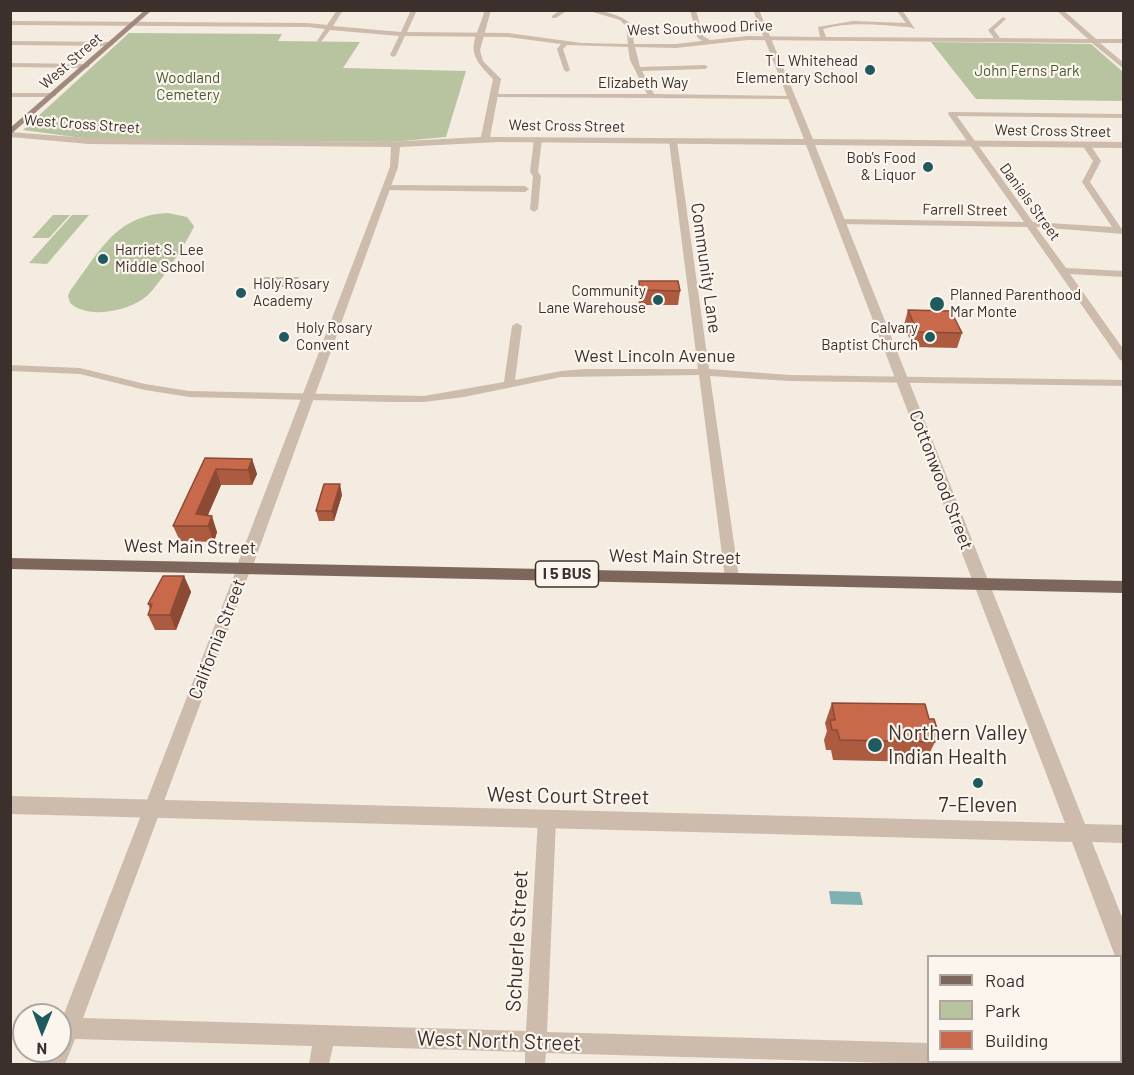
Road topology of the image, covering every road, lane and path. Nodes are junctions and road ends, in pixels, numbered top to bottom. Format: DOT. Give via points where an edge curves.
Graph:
graph roads {
  1 [pos="149,10"];
  2 [pos="340,10"];
  3 [pos="414,10"];
  4 [pos="488,10"];
  5 [pos="565,10"];
  6 [pos="589,10"];
  7 [pos="609,10"];
  8 [pos="693,10"];
  9 [pos="756,10"];
  10 [pos="899,10"];
  11 [pos="1059,10"];
  12 [pos="601,14"];
  13 [pos="554,17"];
  14 [pos="1003,19"];
  15 [pos="10,23"];
  16 [pos="135,24"];
  17 [pos="910,25"];
  18 [pos="329,28"];
  19 [pos="403,34"];
  20 [pos="480,35"];
  21 [pos="767,38"];
  22 [pos="824,39"];
  23 [pos="921,40"];
  24 [pos="998,40"];
  25 [pos="320,41"];
  26 [pos="1094,41"];
  27 [pos="1124,41"];
  28 [pos="708,42"];
  29 [pos="10,43"];
  30 [pos="111,44"];
  31 [pos="564,44"];
  32 [pos="631,45"];
  33 [pos="393,55"];
  34 [pos="10,65"];
  35 [pos="87,66"];
  36 [pos="705,67"];
  37 [pos="1124,67"];
  38 [pos="638,69"];
  39 [pos="567,70"];
  40 [pos="10,94"];
  41 [pos="53,95"];
  42 [pos="494,95"];
  43 [pos="651,96"];
  44 [pos="791,98"];
  45 [pos="1124,116"];
  46 [pos="10,133"];
  47 [pos="485,139"];
  48 [pos="538,139"];
  49 [pos="673,141"];
  50 [pos="809,142"];
  51 [pos="396,144"];
  52 [pos="972,144"];
  53 [pos="1086,145"];
  54 [pos="1124,145"];
  55 [pos="386,188"];
  56 [pos="525,189"];
  57 [pos="534,209"];
  58 [pos="842,222"];
  59 [pos="1030,225"];
  60 [pos="1121,231"];
  61 [pos="1063,271"];
  62 [pos="1124,274"];
  63 [pos="517,326"];
  64 [pos="1124,358"];
  65 [pos="10,368"];
  66 [pos="704,372"];
  67 [pos="903,380"];
  68 [pos="1124,383"];
  69 [pos="509,385"];
  70 [pos="308,397"];
  71 [pos="10,563"];
  72 [pos="244,568"];
  73 [pos="732,578"];
  74 [pos="981,583"];
  75 [pos="1124,587"];
  76 [pos="10,805"];
  77 [pos="152,809"];
  78 [pos="547,819"];
  79 [pos="1078,833"];
  80 [pos="1124,834"];
  81 [pos="1124,951"];
  82 [pos="72,1020"];
  83 [pos="72,1028"];
  84 [pos="325,1036"];
  85 [pos="536,1042"];
  86 [pos="927,1054"];
  87 [pos="743,1057"];
  88 [pos="319,1065"];
  89 [pos="536,1065"];
  1 -- 16 [label="main road, West Street"];
  2 -- 18 [label="street"];
  3 -- 19 [label="street"];
  4 -- 20 [label="street"];
  5 -- 13 [label="street"];
  6 -- 12 [label="street"];
  7 -- 12 [label="street"];
  8 -- 28 [label="street" via="700,37"];
  9 -- 21 [label="street, Cottonwood Street"];
  10 -- 17 [label="street"];
  11 -- 26 [label="street"];
  12 -- 32 [label="street" via="629,25"];
  14 -- 24 [label="street" via="991,30"];
  15 -- 16 [label="street, West Southwood Drive"];
  16 -- 18 [label="street, West Southwood Drive"];
  16 -- 30 [label="main road, West Street"];
  17 -- 22 [label="street" via="831,25 820,28"];
  17 -- 23 [label="street"];
  18 -- 19 [label="street, West Southwood Drive"];
  18 -- 25 [label="street"];
  19 -- 20 [label="street, West Southwood Drive"];
  19 -- 33 [label="street"];
  20 -- 31 [label="street, West Southwood Drive"];
  20 -- 42 [label="street" via="476,53 497,78"];
  21 -- 22 [label="street, West Southwood Drive"];
  21 -- 28 [label="street, West Southwood Drive"];
  21 -- 44 [label="street, Cottonwood Street"];
  22 -- 23 [label="street, West Southwood Drive"];
  23 -- 24 [label="street, West Southwood Drive"];
  24 -- 26 [label="street, West Southwood Drive"];
  26 -- 27 [label="street, West Southwood Drive"];
  26 -- 37 [label="street"];
  28 -- 32 [label="street, West Southwood Drive"];
  29 -- 30 [label="street"];
  30 -- 35 [label="main road, West Street"];
  31 -- 32 [label="street, West Southwood Drive"];
  31 -- 39 [label="street" via="560,48"];
  32 -- 38 [label="street"];
  34 -- 35 [label="street"];
  35 -- 41 [label="main road, West Street"];
  36 -- 38 [label="street"];
  38 -- 43 [label="street"];
  40 -- 41 [label="street"];
  41 -- 46 [label="main road, West Street"];
  42 -- 43 [label="street, Elizabeth Way"];
  42 -- 47 [label="street"];
  43 -- 44 [label="street, Elizabeth Way"];
  44 -- 50 [label="street, Cottonwood Street"];
  45 -- 52 [label="street, Daniels Street" via="952,114"];
  46 -- 51 [label="street, West Cross Street" via="89,141"];
  47 -- 48 [label="street, West Cross Street"];
  47 -- 51 [label="street, West Cross Street"];
  48 -- 49 [label="street, West Cross Street"];
  48 -- 57 [label="street"];
  49 -- 50 [label="street, West Cross Street"];
  49 -- 66 [label="street, Community Lane"];
  50 -- 52 [label="street, West Cross Street"];
  50 -- 58 [label="street, Cottonwood Street"];
  51 -- 55 [label="street, California Street" via="396,160"];
  52 -- 53 [label="street, West Cross Street"];
  52 -- 59 [label="street, Daniels Street"];
  53 -- 54 [label="street, West Cross Street"];
  53 -- 60 [label="street" via="1097,161 1086,182"];
  55 -- 56 [label="street"];
  55 -- 70 [label="street, California Street"];
  58 -- 59 [label="street, Farrell Street"];
  58 -- 67 [label="street, Cottonwood Street"];
  59 -- 60 [label="street, Farrell Street"];
  59 -- 61 [label="street, Daniels Street"];
  61 -- 62 [label="street"];
  61 -- 64 [label="street, Daniels Street"];
  63 -- 69 [label="street"];
  65 -- 70 [label="street, West Lincoln Avenue" via="91,372 176,392"];
  66 -- 67 [label="street, West Lincoln Avenue"];
  66 -- 69 [label="street, West Lincoln Avenue" via="585,372"];
  66 -- 73 [label="street, Community Lane"];
  67 -- 68 [label="street, West Lincoln Avenue"];
  67 -- 74 [label="street, Cottonwood Street"];
  69 -- 70 [label="street, West Lincoln Avenue" via="424,399"];
  70 -- 72 [label="street, California Street"];
  71 -- 72 [label="main road, West Main Street / I 5 BUS"];
  72 -- 73 [label="main road, West Main Street / I 5 BUS"];
  72 -- 77 [label="street, California Street"];
  73 -- 74 [label="main road, West Main Street / I 5 BUS"];
  74 -- 75 [label="main road, West Main Street / I 5 BUS"];
  74 -- 79 [label="street, Cottonwood Street"];
  76 -- 77 [label="street, West Court Street"];
  77 -- 78 [label="street, West Court Street"];
  77 -- 82 [label="street, California Street"];
  78 -- 79 [label="street, West Court Street"];
  78 -- 85 [label="street, Schuerle Street"];
  79 -- 80 [label="street, West Court Street"];
  79 -- 81 [label="street, Cottonwood Street"];
  83 -- 84 [label="street, West North Street"];
  84 -- 85 [label="street, West North Street"];
  84 -- 88 [label="street"];
  85 -- 87 [label="street, West North Street"];
  85 -- 89 [label="street, Schuerle Street"];
  86 -- 87 [label="street, West North Street"];
}
